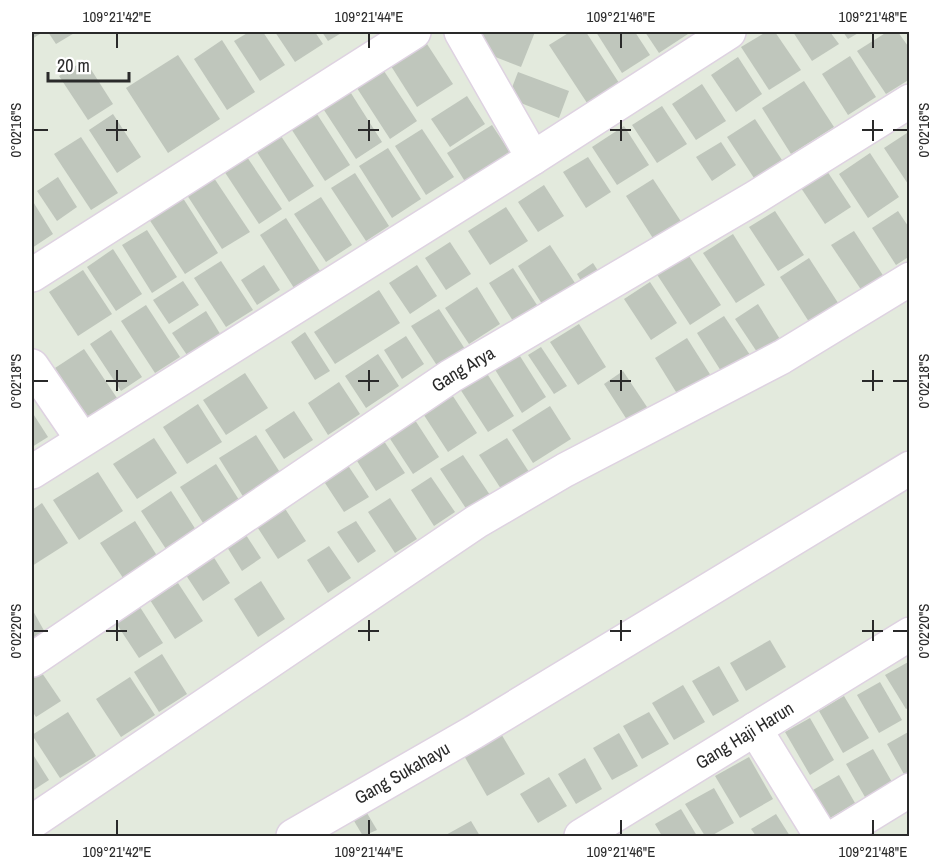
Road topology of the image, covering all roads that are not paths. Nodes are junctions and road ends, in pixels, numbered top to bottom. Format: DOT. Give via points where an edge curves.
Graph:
graph roads {
  1 [pos="414,32"];
  2 [pos="460,32"];
  3 [pos="729,32"];
  4 [pos="909,101"];
  5 [pos="532,158"];
  6 [pos="32,275"];
  7 [pos="909,279"];
  8 [pos="32,366"];
  9 [pos="82,440"];
  10 [pos="909,468"];
  11 [pos="32,472"];
  12 [pos="909,634"];
  13 [pos="32,660"];
  14 [pos="755,729"];
  15 [pos="909,790"];
  16 [pos="32,822"];
  17 [pos="293,837"];
  18 [pos="581,837"];
  19 [pos="821,837"];
  20 [pos="835,837"];
  1 -- 6 [label="street"];
  2 -- 5 [label="street"];
  3 -- 5 [label="street"];
  4 -- 13 [label="street, Gang Arya" via="756,197 451,376"];
  5 -- 9 [label="street"];
  7 -- 16 [label="street" via="782,357 565,470 476,522"];
  8 -- 9 [label="street"];
  9 -- 11 [label="street"];
  10 -- 17 [label="street, Gang Sukahayu"];
  12 -- 14 [label="street, Gang Haji Harun"];
  14 -- 18 [label="street, Gang Haji Harun"];
  14 -- 19 [label="street"];
  15 -- 20 [label="street"];
}
